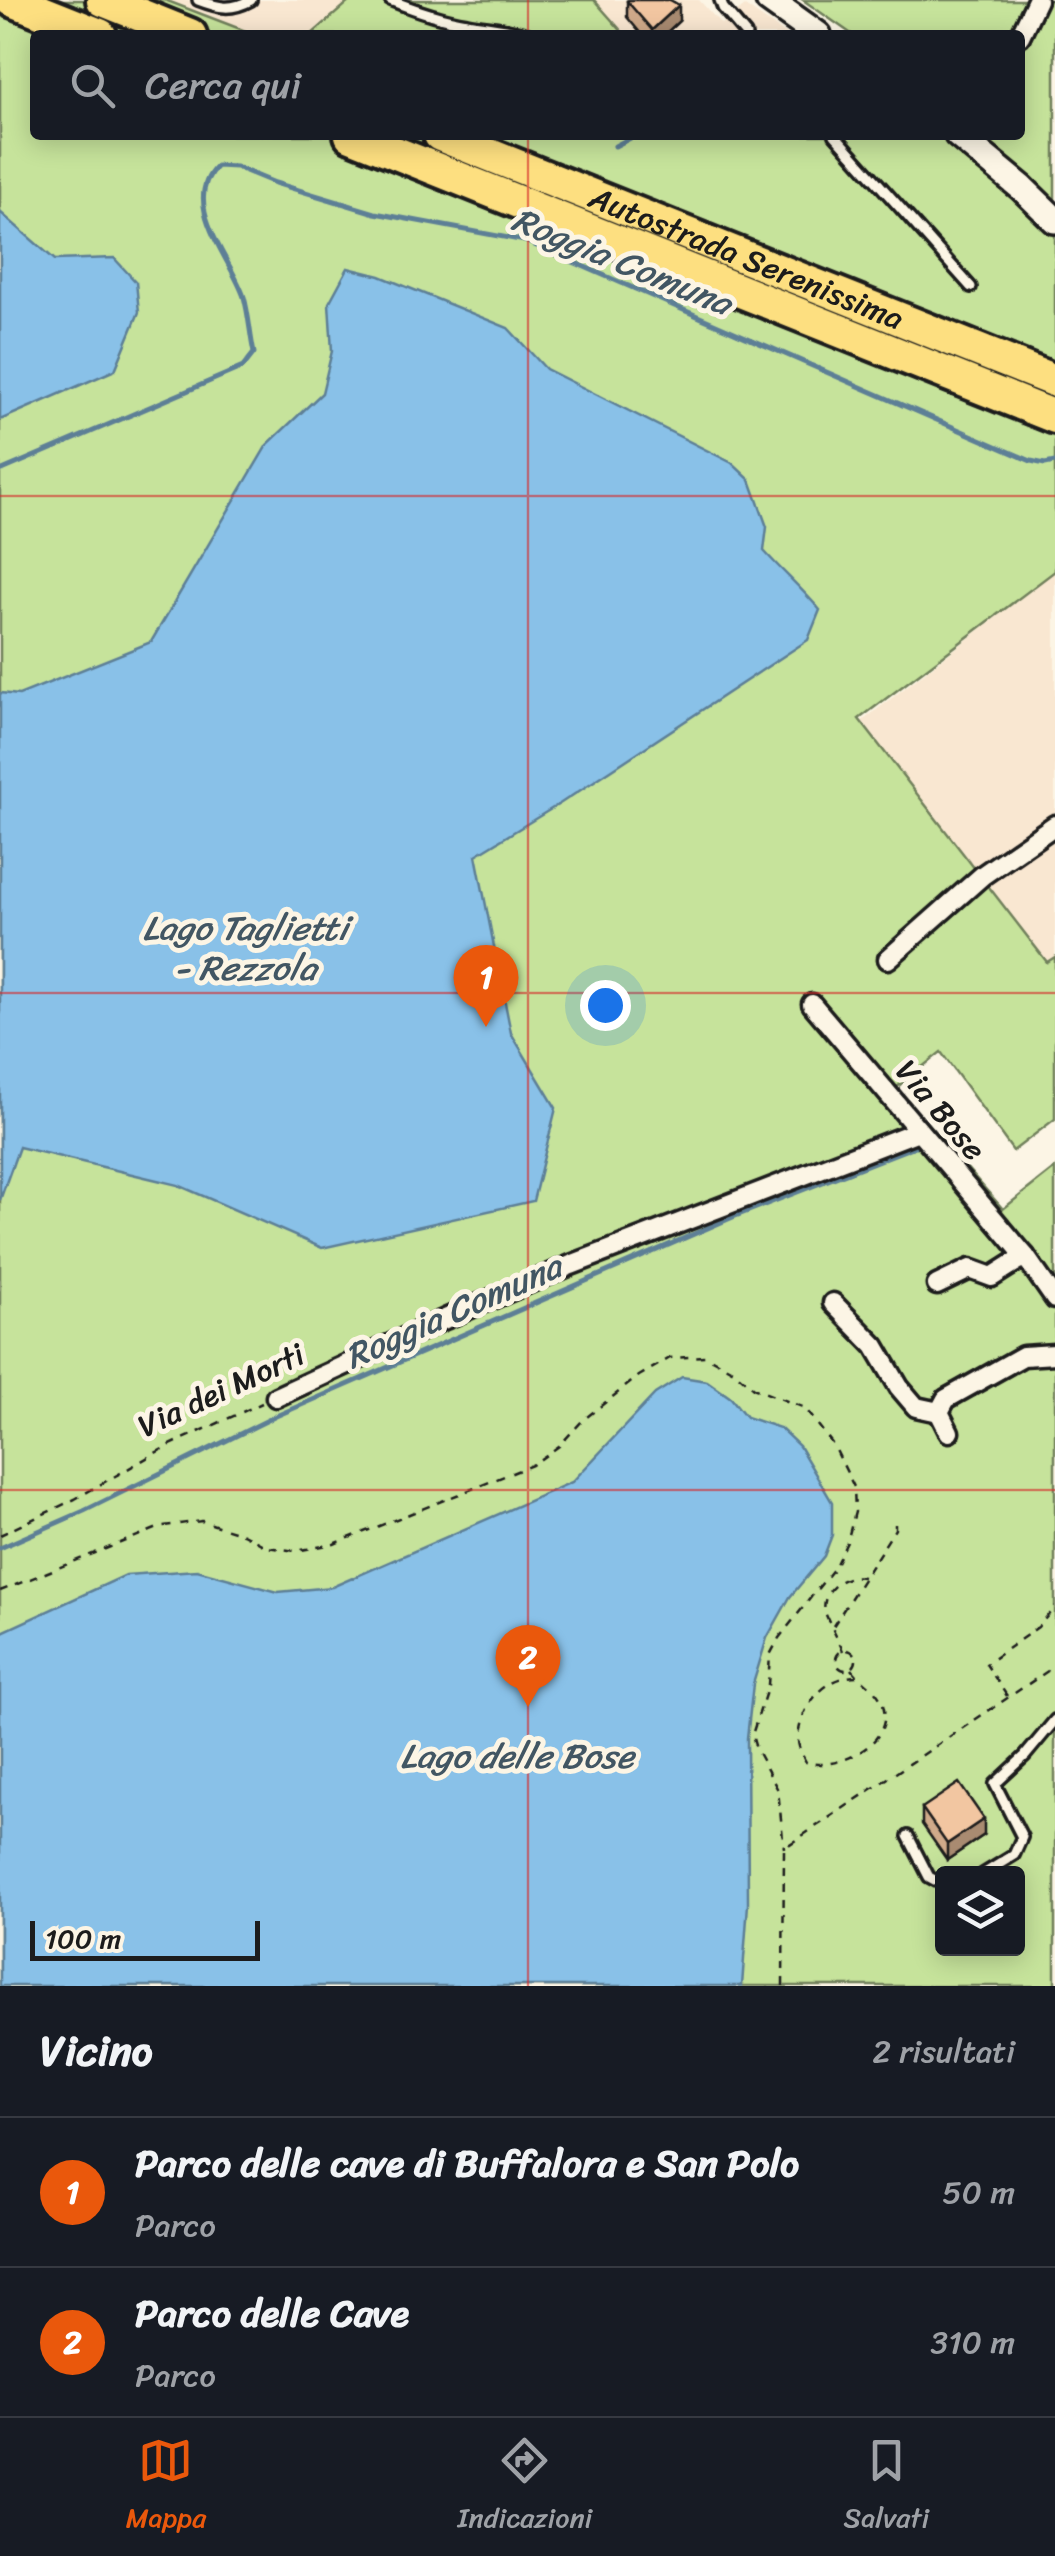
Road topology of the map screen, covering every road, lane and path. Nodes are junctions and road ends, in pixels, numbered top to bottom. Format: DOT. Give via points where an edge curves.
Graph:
graph roads {
  1 [pos="12,0"];
  2 [pos="103,0"];
  3 [pos="198,0"];
  4 [pos="251,0"];
  5 [pos="390,0"];
  6 [pos="720,0"];
  7 [pos="769,0"];
  8 [pos="1036,0"];
  9 [pos="87,30"];
  10 [pos="178,30"];
  11 [pos="515,30"];
  12 [pos="742,30"];
  13 [pos="811,30"];
  14 [pos="1023,30"];
  15 [pos="363,140"];
  16 [pos="452,140"];
  17 [pos="839,140"];
  18 [pos="970,140"];
  19 [pos="1055,220"];
  20 [pos="971,288"];
  21 [pos="1055,381"];
  22 [pos="1055,418"];
  23 [pos="1055,825"];
  24 [pos="888,959"];
  25 [pos="812,1004"];
  26 [pos="918,1131"];
  27 [pos="1024,1256"];
  28 [pos="937,1285"];
  29 [pos="1055,1299"];
  30 [pos="833,1303"];
  31 [pos="1055,1354"];
  32 [pos="276,1397"];
  33 [pos="939,1412"];
  34 [pos="949,1432"];
  35 [pos="895,1523"];
  36 [pos="0,1535"];
  37 [pos="864,1578"];
  38 [pos="0,1591"];
  39 [pos="1055,1607"];
  40 [pos="833,1626"];
  41 [pos="843,1650"];
  42 [pos="1055,1666"];
  43 [pos="852,1669"];
  44 [pos="842,1670"];
  45 [pos="857,1676"];
  46 [pos="837,1680"];
  47 [pos="1008,1698"];
  48 [pos="1055,1720"];
  49 [pos="908,1836"];
  50 [pos="784,1848"];
  51 [pos="996,1866"];
  52 [pos="935,1880"];
  53 [pos="782,1986"];
  1 -- 9 [label="highway"];
  2 -- 10 [label="highway"];
  3 -- 4 [label="lane" via="237,8"];
  5 -- 11 [label="lane" via="468,24"];
  6 -- 12 [label="lane"];
  7 -- 13 [label="main road"];
  8 -- 14 [label="street"];
  15 -- 22 [label="highway, Autostrada Serenissima"];
  16 -- 21 [label="highway, Autostrada Serenissima"];
  17 -- 20 [label="lane"];
  18 -- 19 [label="main road"];
  23 -- 24 [label="street" via="983,875"];
  25 -- 26 [label="street, Via Bose"];
  26 -- 27 [label="street, Via Bose"];
  26 -- 32 [label="street, Via dei Morti" via="571,1265"];
  27 -- 28 [label="street" via="992,1277 970,1269"];
  27 -- 29 [label="street, Via Bose"];
  30 -- 33 [label="street" via="875,1346 916,1406"];
  31 -- 33 [label="street" via="1023,1356 946,1399"];
  32 -- 36 [label="path, Via dei Morti"];
  33 -- 34 [label="street"];
  35 -- 37 [label="path"];
  37 -- 40 [label="path"];
  37 -- 40 [label="path" via="843,1578 832,1589 825,1614"];
  38 -- 50 [label="path" via="163,1526 202,1521 296,1551 334,1544 532,1466 638,1376 670,1358 706,1356 753,1388 805,1408 854,1488 847,1542 778,1638 752,1735 778,1790"];
  39 -- 47 [label="path" via="986,1664"];
  40 -- 41 [label="path"];
  41 -- 43 [label="path" via="855,1655"];
  41 -- 44 [label="path" via="836,1661"];
  42 -- 47 [label="path"];
  43 -- 44 [label="path"];
  43 -- 45 [label="path"];
  44 -- 46 [label="path"];
  45 -- 46 [label="path"];
  45 -- 46 [label="path" via="879,1696 882,1732 857,1754 814,1765 797,1744 802,1719 813,1697"];
  47 -- 50 [label="path"];
  48 -- 51 [label="lane" via="995,1784 1022,1837 1014,1855"];
  49 -- 52 [label="lane"];
  50 -- 53 [label="path"];
}
